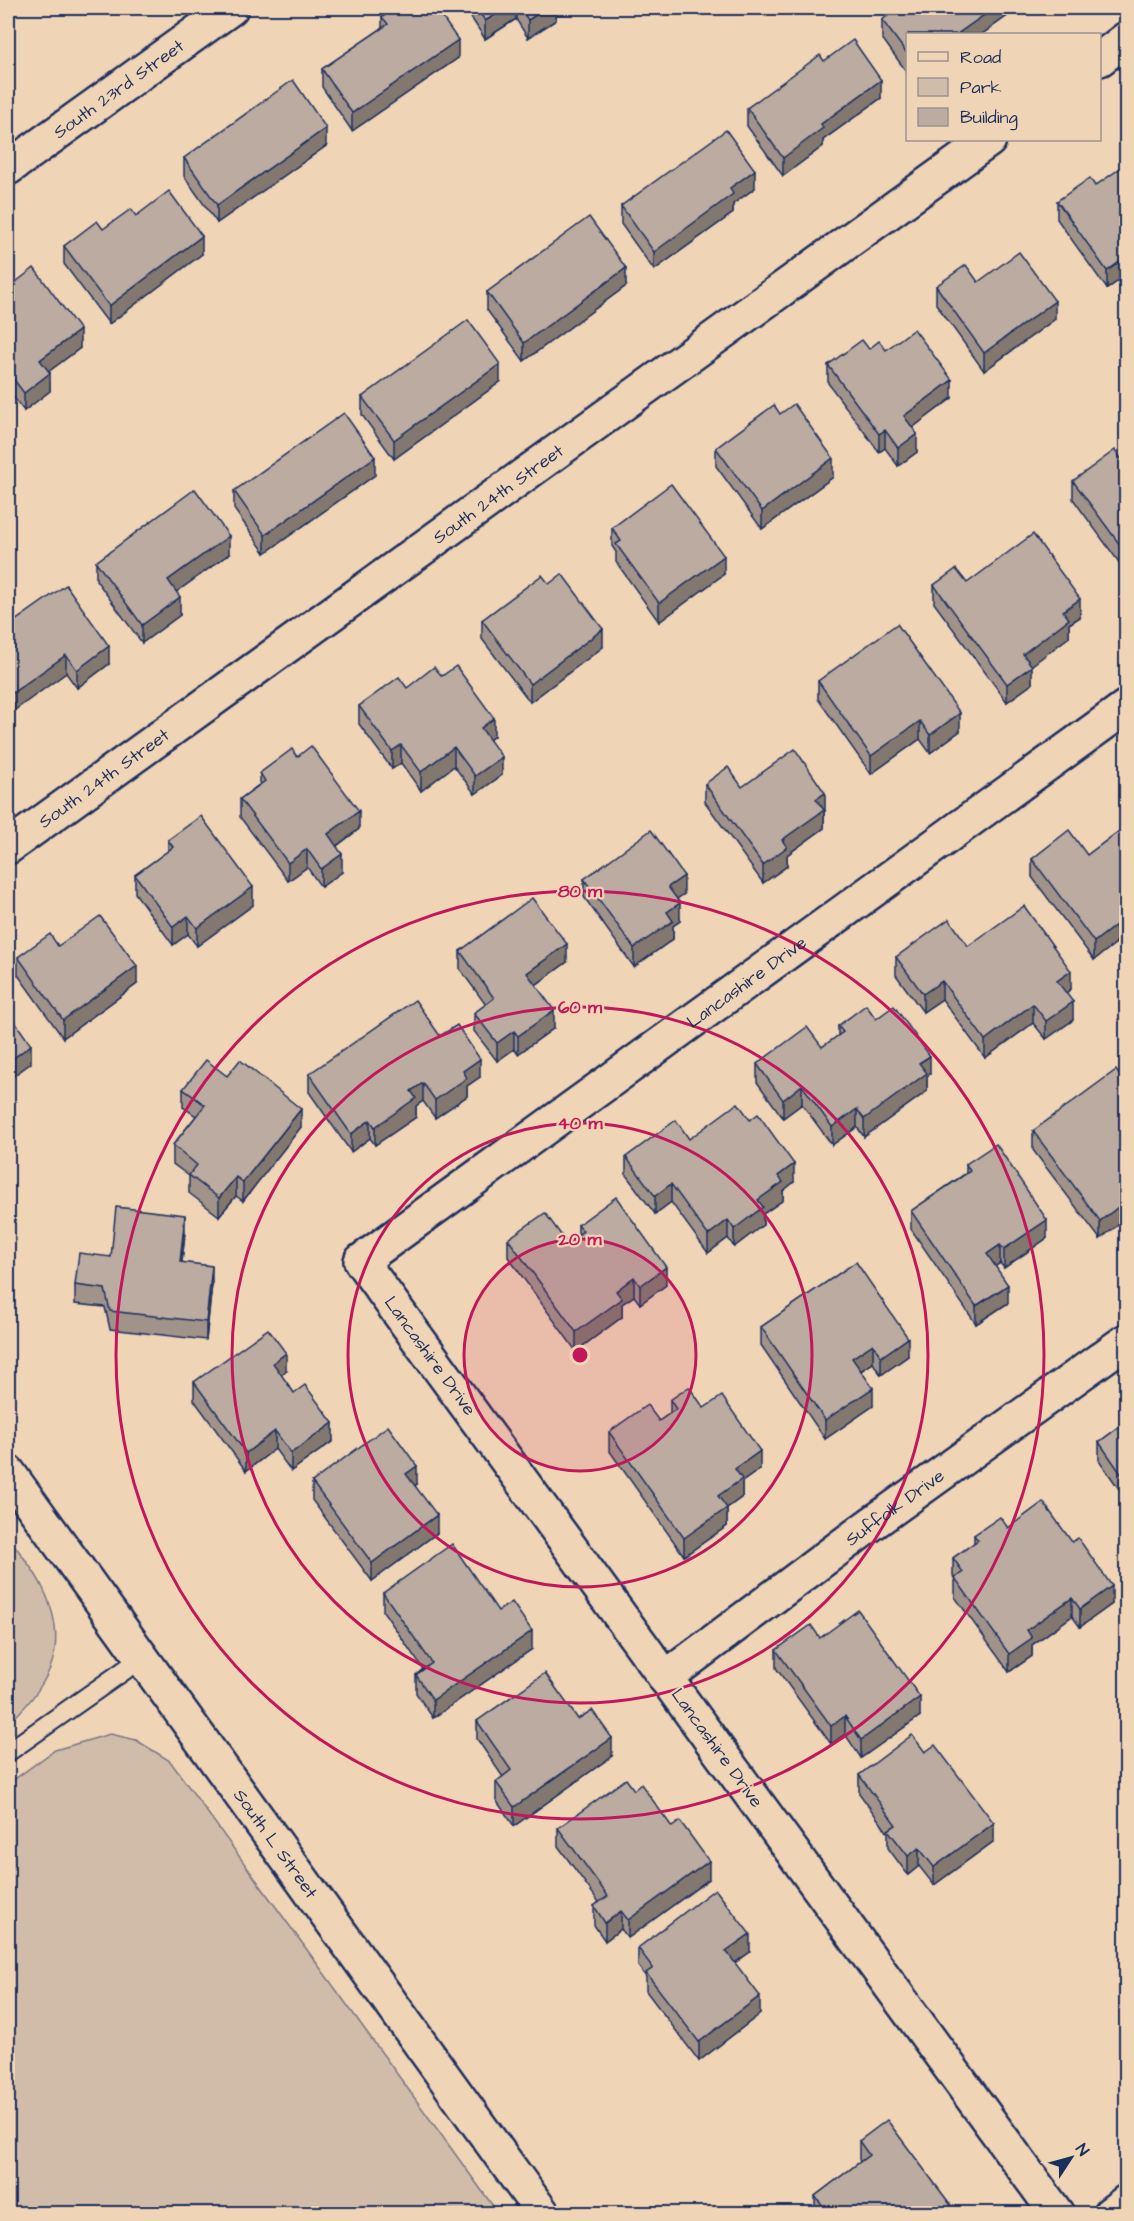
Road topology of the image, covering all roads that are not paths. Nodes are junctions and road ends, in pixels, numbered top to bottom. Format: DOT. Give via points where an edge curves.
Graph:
graph roads {
  1 [pos="231,8"];
  2 [pos="1126,39"];
  3 [pos="1101,58"];
  4 [pos="988,141"];
  5 [pos="8,168"];
  6 [pos="1126,707"];
  7 [pos="8,847"];
  8 [pos="1126,1341"];
  9 [pos="8,1472"];
  10 [pos="142,1658"];
  11 [pos="665,1678"];
  12 [pos="8,1752"];
  13 [pos="1126,2202"];
  14 [pos="543,2214"];
  15 [pos="1057,2214"];
  16 [pos="1110,2214"];
  1 -- 5 [label="street, South 23rd Street"];
  2 -- 3 [label="street"];
  4 -- 7 [label="street, South 24th Street"];
  6 -- 11 [label="street, Lancashire Drive" via="361,1261"];
  8 -- 11 [label="street, Suffolk Drive"];
  9 -- 10 [label="street, South L Street"];
  10 -- 12 [label="lane"];
  10 -- 14 [label="street, South L Street"];
  11 -- 15 [label="street, Lancashire Drive"];
  13 -- 16 [label="street"];
}
